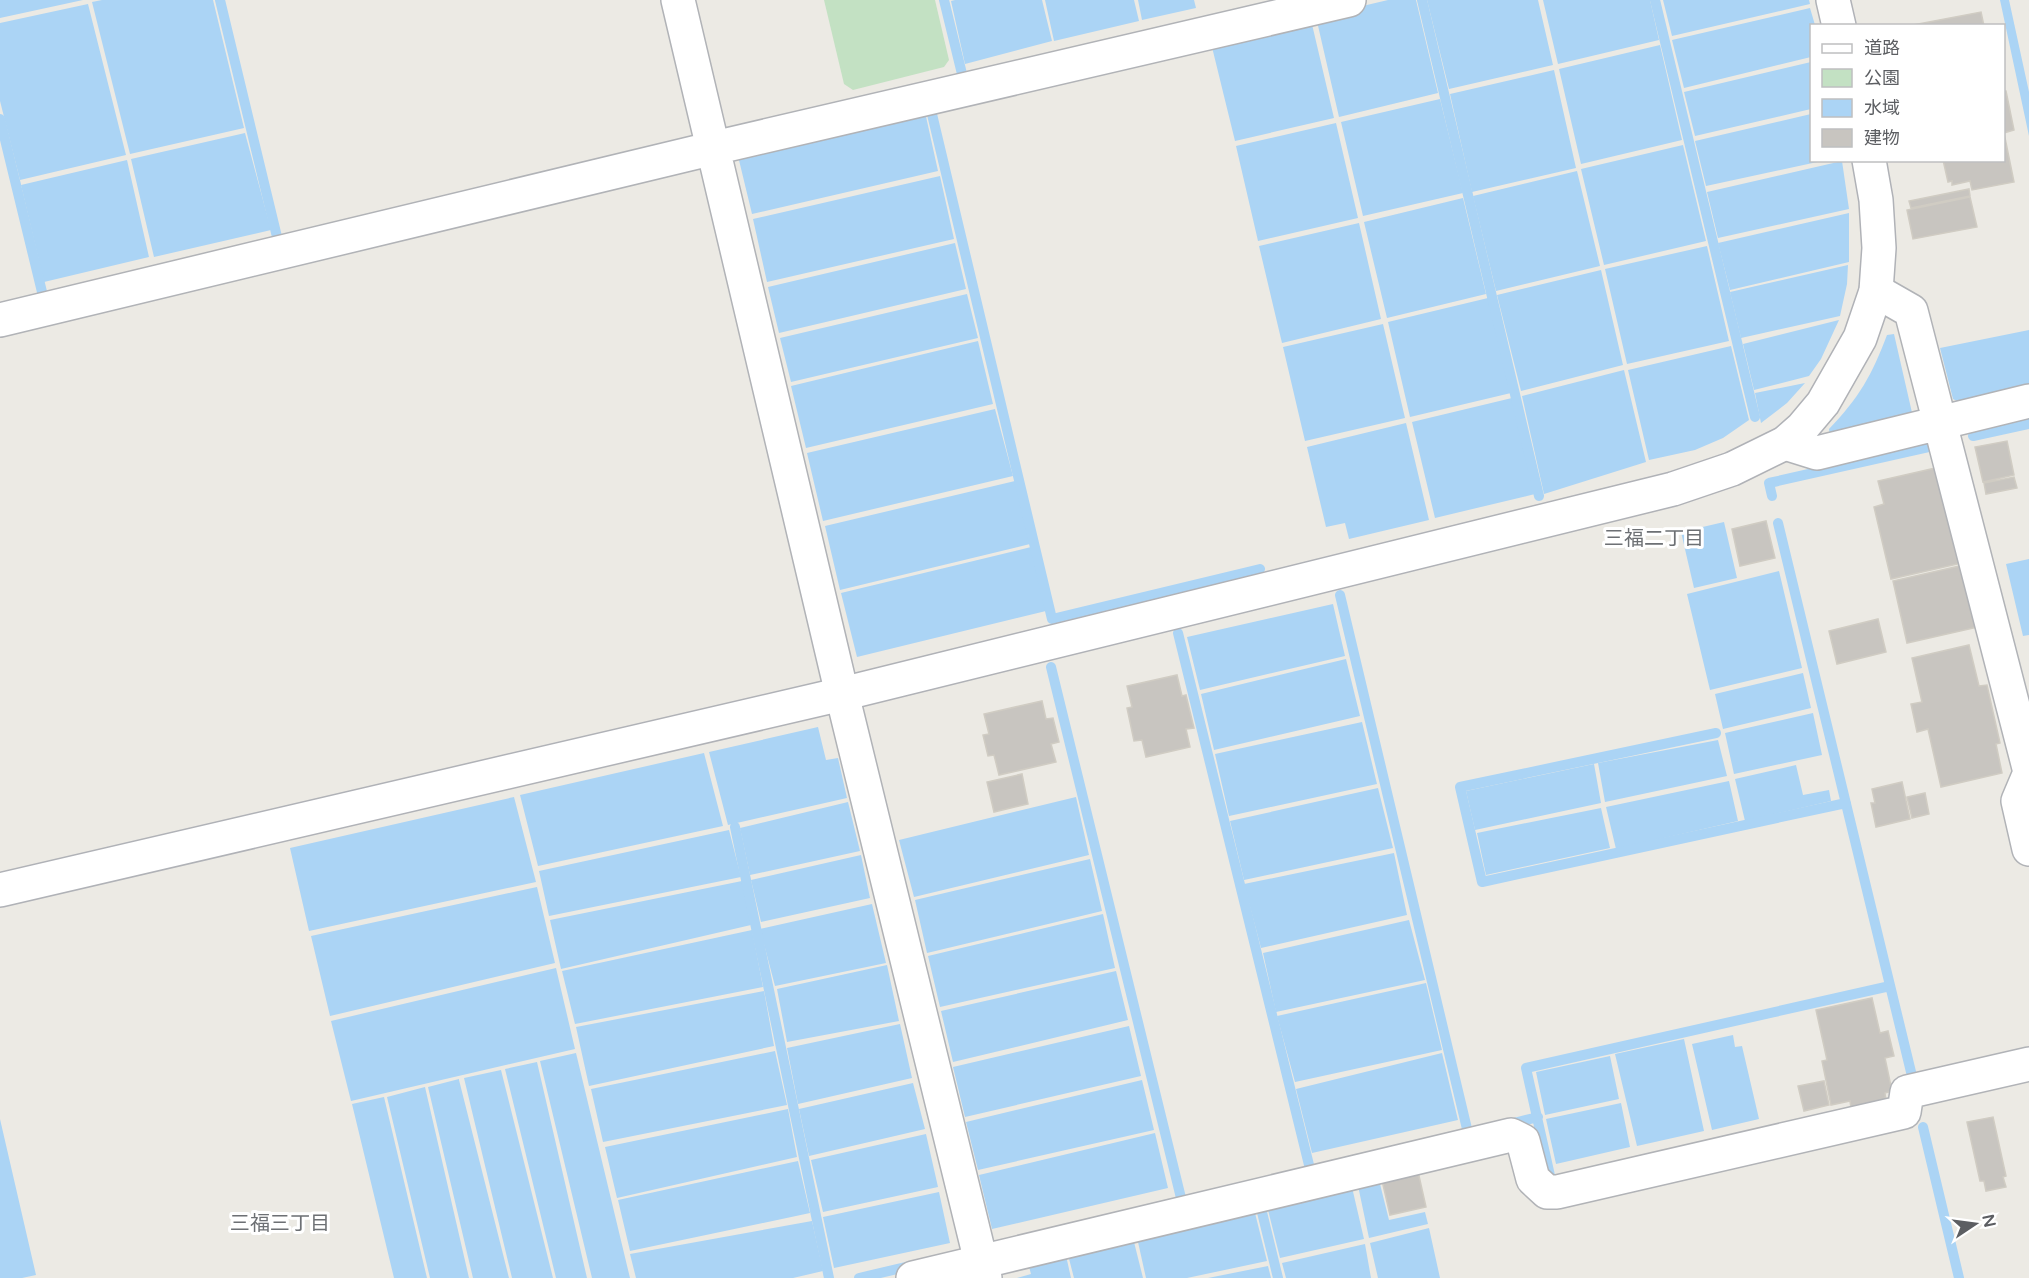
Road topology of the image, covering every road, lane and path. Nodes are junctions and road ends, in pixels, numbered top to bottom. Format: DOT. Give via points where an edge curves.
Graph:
graph roads {
  1 [pos="678,0"];
  2 [pos="1349,0"];
  3 [pos="1833,0"];
  4 [pos="1839,24"];
  5 [pos="714,148"];
  6 [pos="1869,162"];
  7 [pos="1876,291"];
  8 [pos="0,320"];
  9 [pos="2029,401"];
  10 [pos="1939,423"];
  11 [pos="1785,443"];
  12 [pos="842,694"];
  13 [pos="2029,768"];
  14 [pos="2029,775"];
  15 [pos="2029,849"];
  16 [pos="0,890"];
  17 [pos="2029,1064"];
  18 [pos="983,1270"];
  19 [pos="913,1278"];
  1 -- 5 [label="street"];
  2 -- 5 [label="street"];
  3 -- 4 [label="street"];
  5 -- 8 [label="street"];
  5 -- 12 [label="street"];
  6 -- 7 [label="street" via="1879,248"];
  7 -- 10 [label="street" via="1911,311"];
  7 -- 11 [label="street" via="1860,338 1823,403"];
  9 -- 10 [label="street"];
  10 -- 11 [label="street" via="1817,453"];
  10 -- 13 [label="street"];
  11 -- 12 [label="street" via="1732,469 1673,489"];
  12 -- 16 [label="street"];
  12 -- 18 [label="street"];
  14 -- 15 [label="street" via="2018,801"];
  17 -- 18 [label="street" via="1907,1092 1904,1112 1557,1192 1539,1187 1523,1142 1511,1135"];
  18 -- 19 [label="street"];
}
